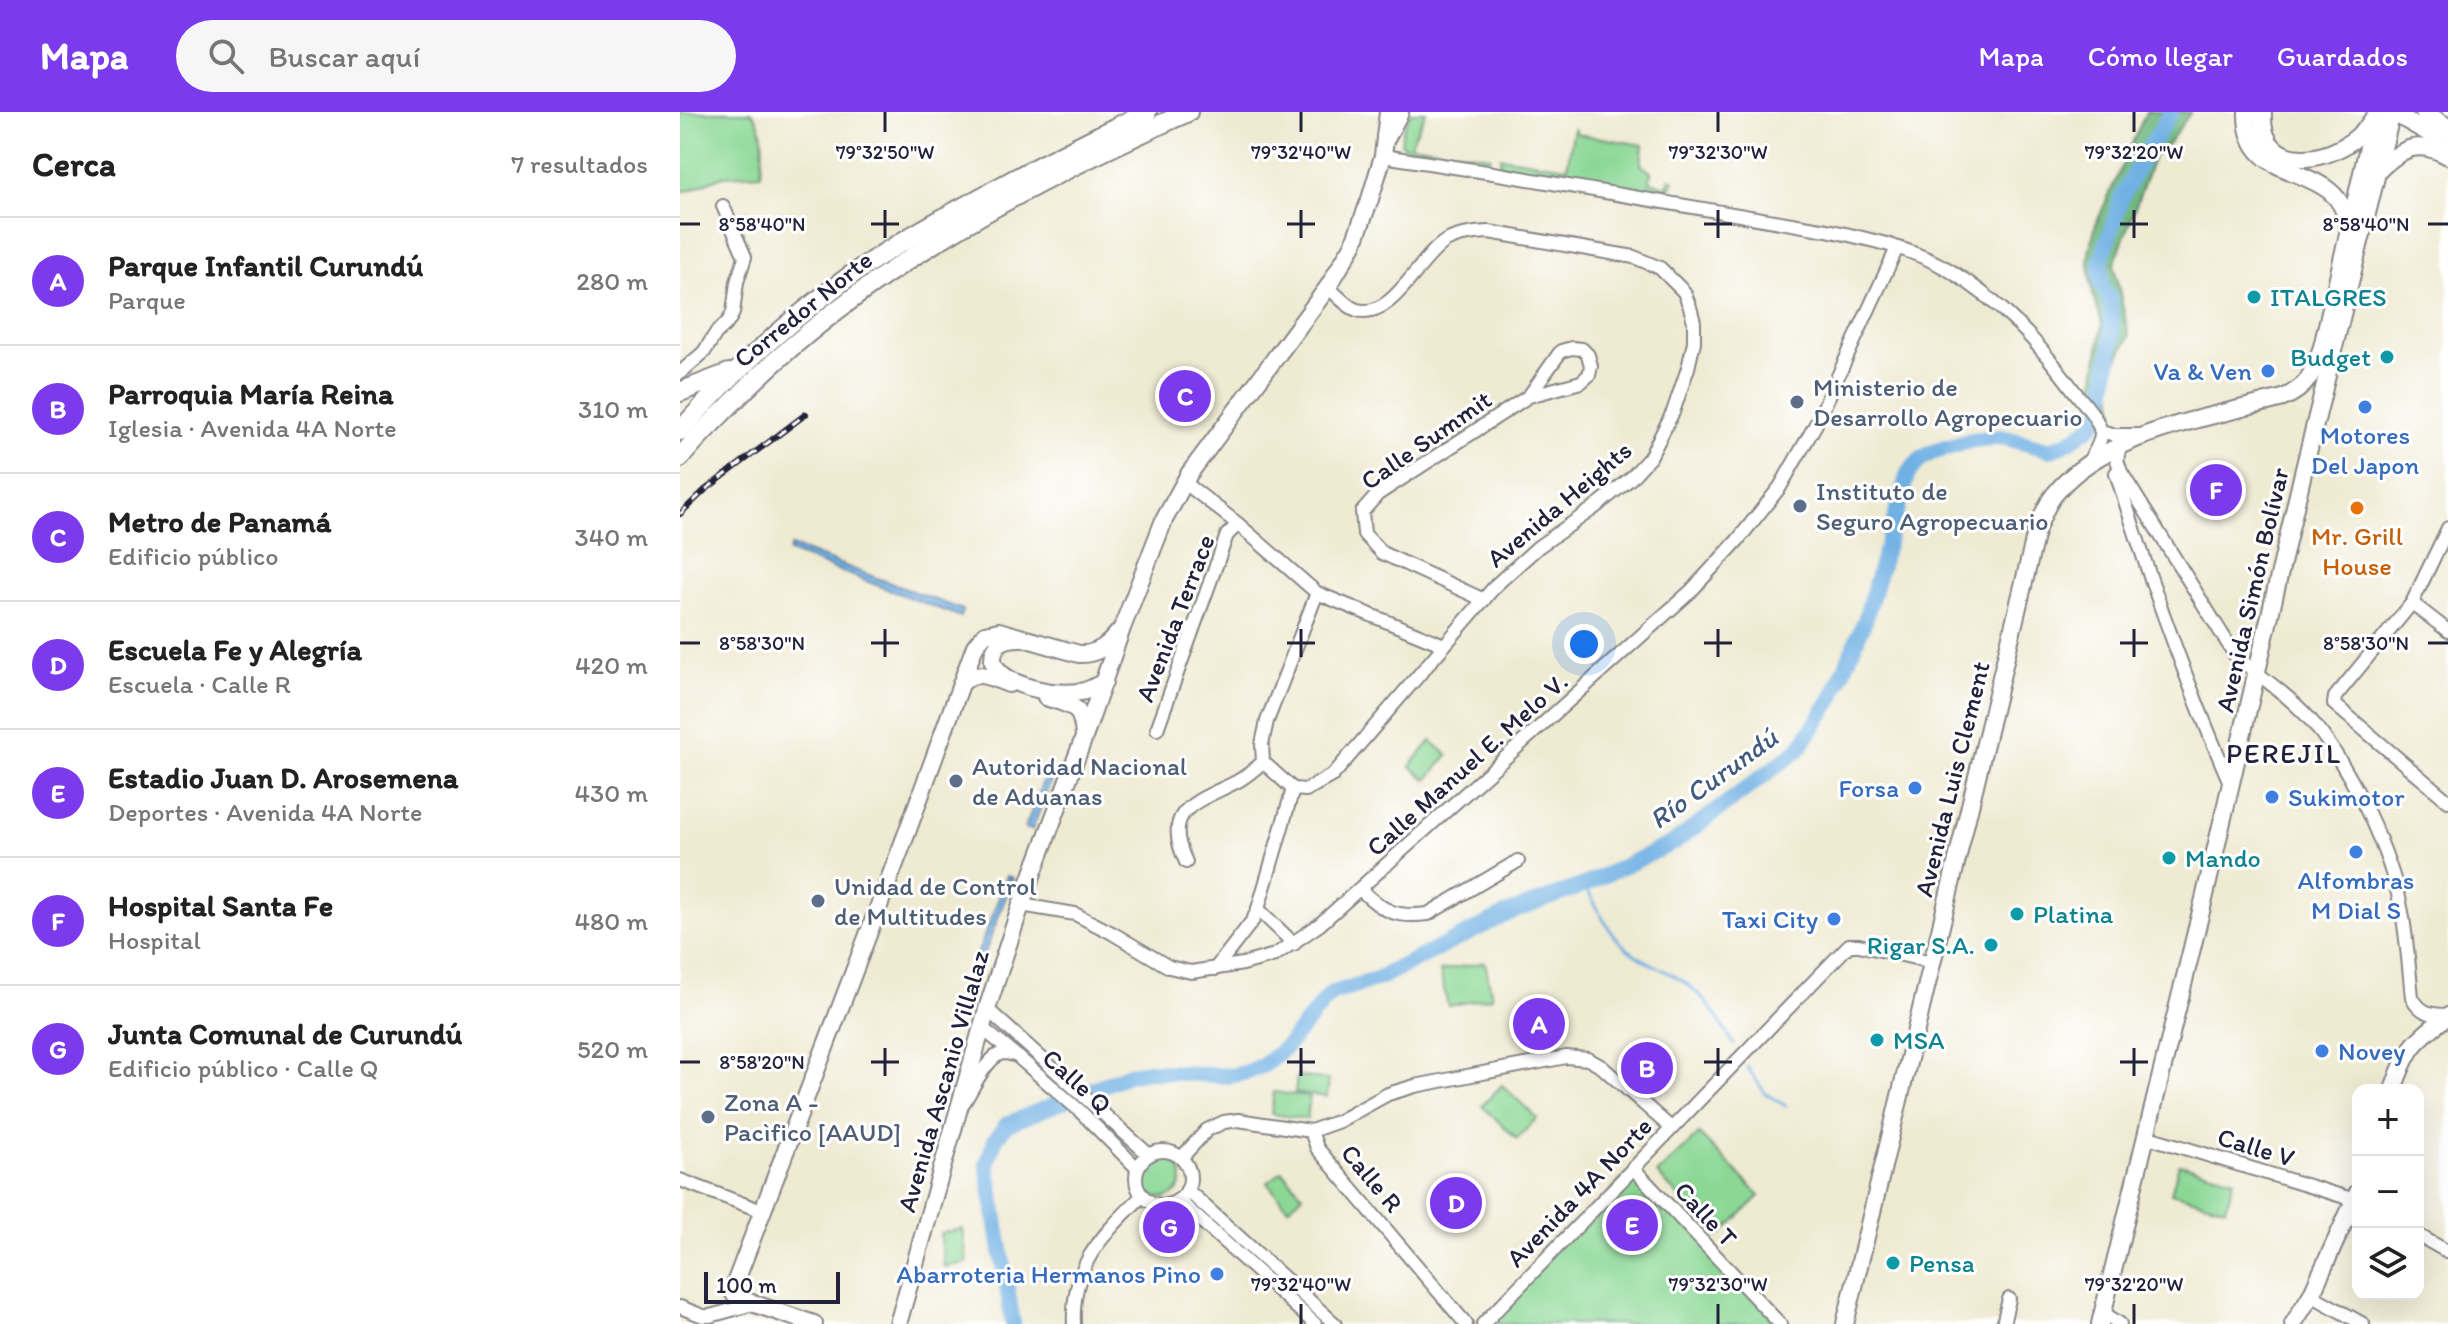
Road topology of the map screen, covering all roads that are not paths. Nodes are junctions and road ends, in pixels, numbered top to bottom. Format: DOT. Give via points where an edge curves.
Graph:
graph roads {
  1 [pos="1147,112"];
  2 [pos="1188,112"];
  3 [pos="1388,112"];
  4 [pos="1399,112"];
  5 [pos="2247,112"];
  6 [pos="2263,112"];
  7 [pos="2376,112"];
  8 [pos="2392,112"];
  9 [pos="2424,112"];
  10 [pos="2448,127"];
  11 [pos="1386,137"];
  12 [pos="2448,144"];
  13 [pos="1383,156"];
  14 [pos="2448,156"];
  15 [pos="2378,171"];
  16 [pos="723,206"];
  17 [pos="2349,232"];
  18 [pos="1897,248"];
  19 [pos="1328,287"];
  20 [pos="738,369"];
  21 [pos="680,373"];
  22 [pos="680,392"];
  23 [pos="1529,396"];
  24 [pos="2283,398"];
  25 [pos="2100,430"];
  26 [pos="680,431"];
  27 [pos="2145,435"];
  28 [pos="2120,445"];
  29 [pos="680,458"];
  30 [pos="2094,459"];
  31 [pos="2303,473"];
  32 [pos="1184,482"];
  33 [pos="2141,504"];
  34 [pos="2128,511"];
  35 [pos="1238,524"];
  36 [pos="2448,528"];
  37 [pos="1317,593"];
  38 [pos="1484,600"];
  39 [pos="2412,603"];
  40 [pos="1122,628"];
  41 [pos="2448,631"];
  42 [pos="1024,637"];
  43 [pos="1444,645"];
  44 [pos="2257,675"];
  45 [pos="1104,682"];
  46 [pos="961,684"];
  47 [pos="1157,729"];
  48 [pos="1084,737"];
  49 [pos="1263,762"];
  50 [pos="2231,785"];
  51 [pos="1293,789"];
  52 [pos="2448,801"];
  53 [pos="1518,861"];
  54 [pos="1186,862"];
  55 [pos="1361,890"];
  56 [pos="1021,905"];
  57 [pos="1258,909"];
  58 [pos="1294,944"];
  59 [pos="1932,962"];
  60 [pos="1215,969"];
  61 [pos="987,1009"];
  62 [pos="2448,1016"];
  63 [pos="982,1028"];
  64 [pos="1017,1056"];
  65 [pos="2395,1084"];
  66 [pos="959,1112"];
  67 [pos="1671,1128"];
  68 [pos="1311,1131"];
  69 [pos="2145,1136"];
  70 [pos="1149,1155"];
  71 [pos="1181,1158"];
  72 [pos="1137,1168"];
  73 [pos="1633,1168"];
  74 [pos="680,1180"];
  75 [pos="1187,1190"];
  76 [pos="1142,1196"];
  77 [pos="2352,1197"];
  78 [pos="1178,1200"];
  79 [pos="2352,1209"];
  80 [pos="762,1211"];
  81 [pos="2424,1238"];
  82 [pos="2448,1252"];
  83 [pos="2311,1295"];
  84 [pos="2009,1299"];
  85 [pos="753,1304"];
  86 [pos="680,1307"];
  87 [pos="1498,1308"];
  88 [pos="2101,1318"];
  89 [pos="814,1324"];
  90 [pos="898,1324"];
  91 [pos="1074,1324"];
  92 [pos="1315,1324"];
  93 [pos="1335,1324"];
  94 [pos="1466,1324"];
  95 [pos="1483,1324"];
  96 [pos="1498,1324"];
  97 [pos="1780,1324"];
  98 [pos="1845,1324"];
  99 [pos="2003,1324"];
  100 [pos="2120,1324"];
  101 [pos="2293,1324"];
  102 [pos="2363,1324"];
  1 -- 20 [label="highway, Corredor Norte" via="907,237 837,285"];
  2 -- 29 [label="highway, Corredor Norte" via="1086,160 909,258 759,375"];
  3 -- 11 [label="main road, Avenida Ascanio Villalaz"];
  4 -- 11 [label="highway"];
  5 -- 17 [label="main road" via="2260,153 2333,192 2346,212"];
  6 -- 7 [label="main road" via="2263,127 2274,146 2306,159 2347,146"];
  7 -- 17 [label="main road"];
  8 -- 12 [label="main road"];
  8 -- 15 [label="main road, Avenida Simón Bolívar"];
  9 -- 10 [label="main road"];
  11 -- 13 [label="main road, Avenida Ascanio Villalaz"];
  13 -- 18 [label="street" via="1827,230"];
  13 -- 19 [label="main road, Avenida Ascanio Villalaz" via="1353,245"];
  14 -- 15 [label="main road" via="2413,148 2395,155"];
  15 -- 31 [label="main road, Avenida Simón Bolívar"];
  16 -- 21 [label="street" via="745,257 733,313 704,352"];
  17 -- 24 [label="main road" via="2310,378"];
  18 -- 25 [label="street" via="1947,269 2004,309 2043,349"];
  18 -- 55 [label="street, Calle Manuel E. Melo V." via="1816,424 1780,487 1737,541 1691,591"];
  19 -- 32 [label="main road, Avenida Ascanio Villalaz"];
  19 -- 38 [label="street, Avenida Heights" via="1355,310 1371,311 1392,300 1448,240 1489,232 1634,257 1660,268 1684,292 1694,342 1673,412 1650,457 1594,508 1538,547"];
  20 -- 22 [label="highway"];
  20 -- 26 [label="highway, Corredor Norte"];
  23 -- 23 [label="street" via="1581,382 1589,375 1588,355 1582,349 1561,351"];
  23 -- 38 [label="street, Calle Summit" via="1378,494 1362,512 1364,534 1382,553"];
  24 -- 27 [label="main road, Avenida Luis Clement"];
  24 -- 31 [label="main road" via="2308,405"];
  25 -- 27 [label="street"];
  25 -- 30 [label="street"];
  27 -- 28 [label="main road, Avenida Luis Clement"];
  28 -- 30 [label="main road, Avenida Luis Clement"];
  28 -- 33 [label="street" via="2118,465"];
  30 -- 34 [label="street" via="2113,465"];
  30 -- 59 [label="main road, Avenida Luis Clement" via="2052,498 2037,528"];
  31 -- 44 [label="main road, Avenida Simón Bolívar"];
  32 -- 35 [label="street"];
  32 -- 40 [label="main road, Avenida Ascanio Villalaz"];
  33 -- 34 [label="street"];
  33 -- 44 [label="street" via="2235,655"];
  34 -- 50 [label="street"];
  35 -- 37 [label="street"];
  35 -- 47 [label="street, Avenida Terrace" via="1227,535"];
  36 -- 39 [label="street"];
  37 -- 43 [label="street"];
  37 -- 49 [label="street" via="1267,721"];
  38 -- 43 [label="street, Avenida Heights"];
  39 -- 41 [label="street"];
  39 -- 52 [label="street" via="2334,704"];
  40 -- 42 [label="main road" via="1105,646 1087,654"];
  40 -- 45 [label="main road, Avenida Ascanio Villalaz"];
  42 -- 45 [label="main road" via="1005,639 995,647 993,662 1003,676 1054,692 1084,692"];
  42 -- 46 [label="main road" via="999,631 983,635"];
  43 -- 51 [label="street, Avenida Heights" via="1333,775 1306,790"];
  44 -- 50 [label="main road, Avenida Simón Bolívar"];
  44 -- 62 [label="street" via="2313,723 2355,786 2390,862 2412,997 2423,1012"];
  45 -- 48 [label="main road, Avenida Ascanio Villalaz"];
  46 -- 48 [label="main road" via="978,674 1070,706 1081,714"];
  46 -- 80 [label="main road"];
  48 -- 56 [label="main road, Avenida Ascanio Villalaz"];
  49 -- 51 [label="street"];
  49 -- 54 [label="street" via="1180,815 1176,830"];
  50 -- 69 [label="main road, Avenida Simón Bolívar"];
  51 -- 57 [label="street"];
  53 -- 55 [label="street" via="1428,914 1395,914"];
  55 -- 58 [label="street, Calle Manuel E. Melo V."];
  56 -- 60 [label="street, Calle Manuel E. Melo V." via="1075,914 1169,967 1191,972"];
  56 -- 61 [label="main road, Avenida Ascanio Villalaz"];
  57 -- 58 [label="street"];
  57 -- 60 [label="street"];
  58 -- 60 [label="street, Calle Manuel E. Melo V." via="1275,955"];
  59 -- 67 [label="street, Avenida 4A Norte" via="1849,945"];
  59 -- 98 [label="main road, Avenida Luis Clement"];
  61 -- 63 [label="main road, Avenida Ascanio Villalaz"];
  61 -- 70 [label="street, Calle Q"];
  62 -- 65 [label="main road" via="2412,1045"];
  63 -- 64 [label="street"];
  63 -- 66 [label="main road, Avenida Ascanio Villalaz"];
  64 -- 66 [label="street, Calle Q" via="997,1055"];
  64 -- 72 [label="street, Calle Q"];
  66 -- 90 [label="main road, Avenida Ascanio Villalaz"];
  67 -- 68 [label="street" via="1602,1067 1566,1057 1415,1086"];
  67 -- 73 [label="street, Avenida 4A Norte"];
  68 -- 71 [label="street" via="1224,1122 1207,1130"];
  68 -- 94 [label="street, Calle R" via="1317,1148"];
  69 -- 77 [label="street, Calle V"];
  69 -- 88 [label="main road, Avenida Simón Bolívar"];
  70 -- 71 [label="street" via="1166,1151"];
  70 -- 72 [label="street"];
  71 -- 75 [label="street" via="1190,1176"];
  72 -- 76 [label="street"];
  73 -- 87 [label="street, Avenida 4A Norte"];
  73 -- 97 [label="street, Calle T"];
  74 -- 80 [label="street"];
  75 -- 78 [label="street"];
  75 -- 93 [label="street"];
  76 -- 78 [label="street" via="1163,1205"];
  76 -- 91 [label="street" via="1090,1252 1076,1289"];
  78 -- 92 [label="street"];
  79 -- 83 [label="main road"];
  80 -- 85 [label="main road" via="734,1288 734,1294"];
  81 -- 82 [label="street"];
  83 -- 101 [label="main road"];
  83 -- 102 [label="street"];
  84 -- 99 [label="street"];
  85 -- 86 [label="street" via="710,1316"];
  85 -- 89 [label="main road"];
  87 -- 95 [label="street, Avenida 4A Norte"];
  87 -- 96 [label="street"];
  88 -- 100 [label="street"];
}
